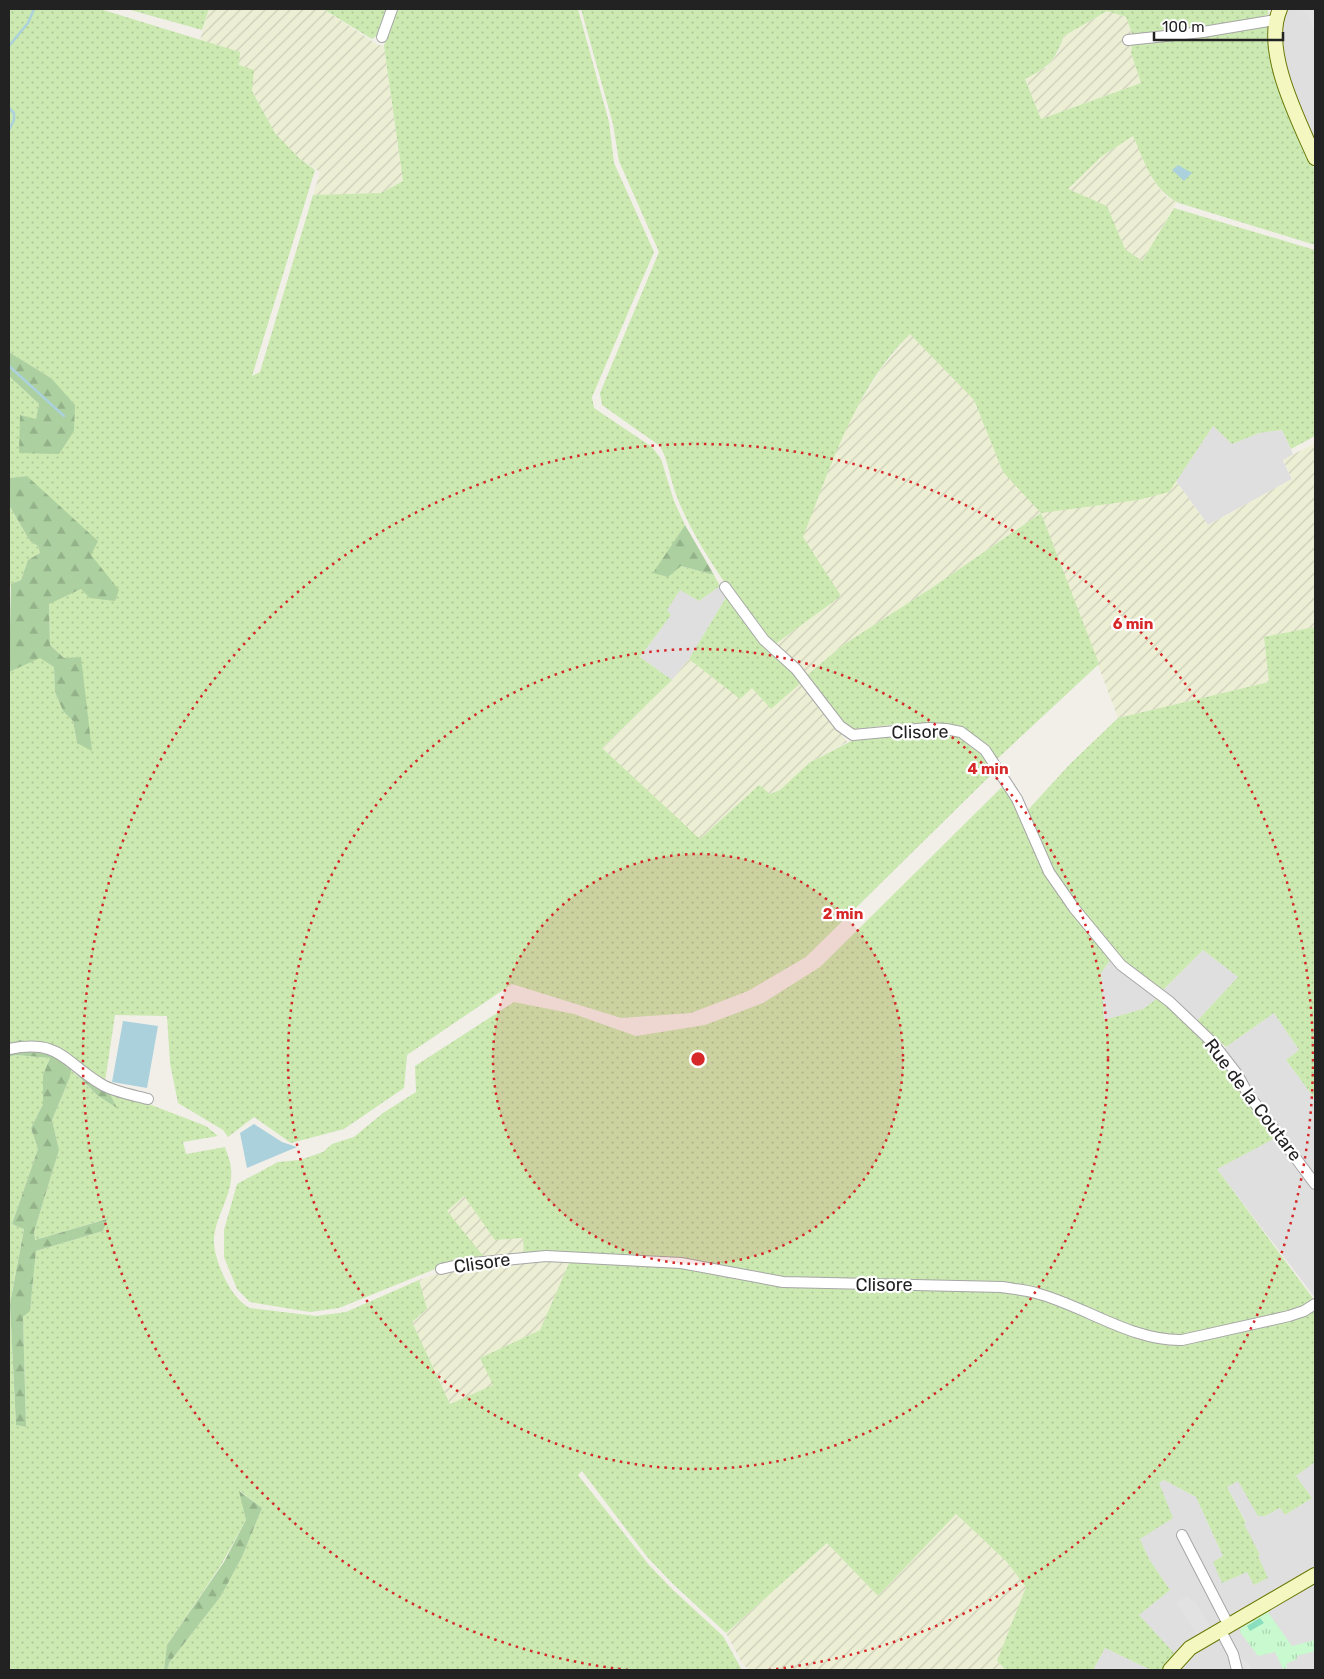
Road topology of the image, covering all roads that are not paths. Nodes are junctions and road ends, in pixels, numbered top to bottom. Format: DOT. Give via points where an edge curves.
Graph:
graph roads {
  1 [pos="392,9"];
  2 [pos="1278,14"];
  3 [pos="382,37"];
  4 [pos="1128,40"];
  5 [pos="1315,158"];
  6 [pos="725,587"];
  7 [pos="1099,939"];
  8 [pos="9,1049"];
  9 [pos="148,1099"];
  10 [pos="1315,1184"];
  11 [pos="441,1269"];
  12 [pos="1315,1304"];
  13 [pos="1182,1535"];
  14 [pos="1315,1574"];
  15 [pos="1225,1628"];
  16 [pos="1170,1670"];
  17 [pos="1237,1670"];
  1 -- 3 [label="street"];
  2 -- 4 [label="street" via="1203,32"];
  2 -- 5 [label="street" via="1276,53"];
  6 -- 7 [label="street, Clisore" via="764,640 796,669 840,726 853,735 946,729 961,732 985,750 1018,799 1049,872"];
  7 -- 10 [label="street, Rue de la Coutare" via="1120,965 1170,1002 1213,1043"];
  8 -- 9 [label="street" via="43,1046 57,1051 101,1084"];
  11 -- 12 [label="street, Clisore" via="546,1256 681,1263 783,1282 1002,1287 1036,1292 1143,1333 1170,1340 1289,1316"];
  13 -- 15 [label="street"];
  14 -- 15 [label="street"];
  15 -- 16 [label="street" via="1190,1648"];
  15 -- 17 [label="street"];
}
